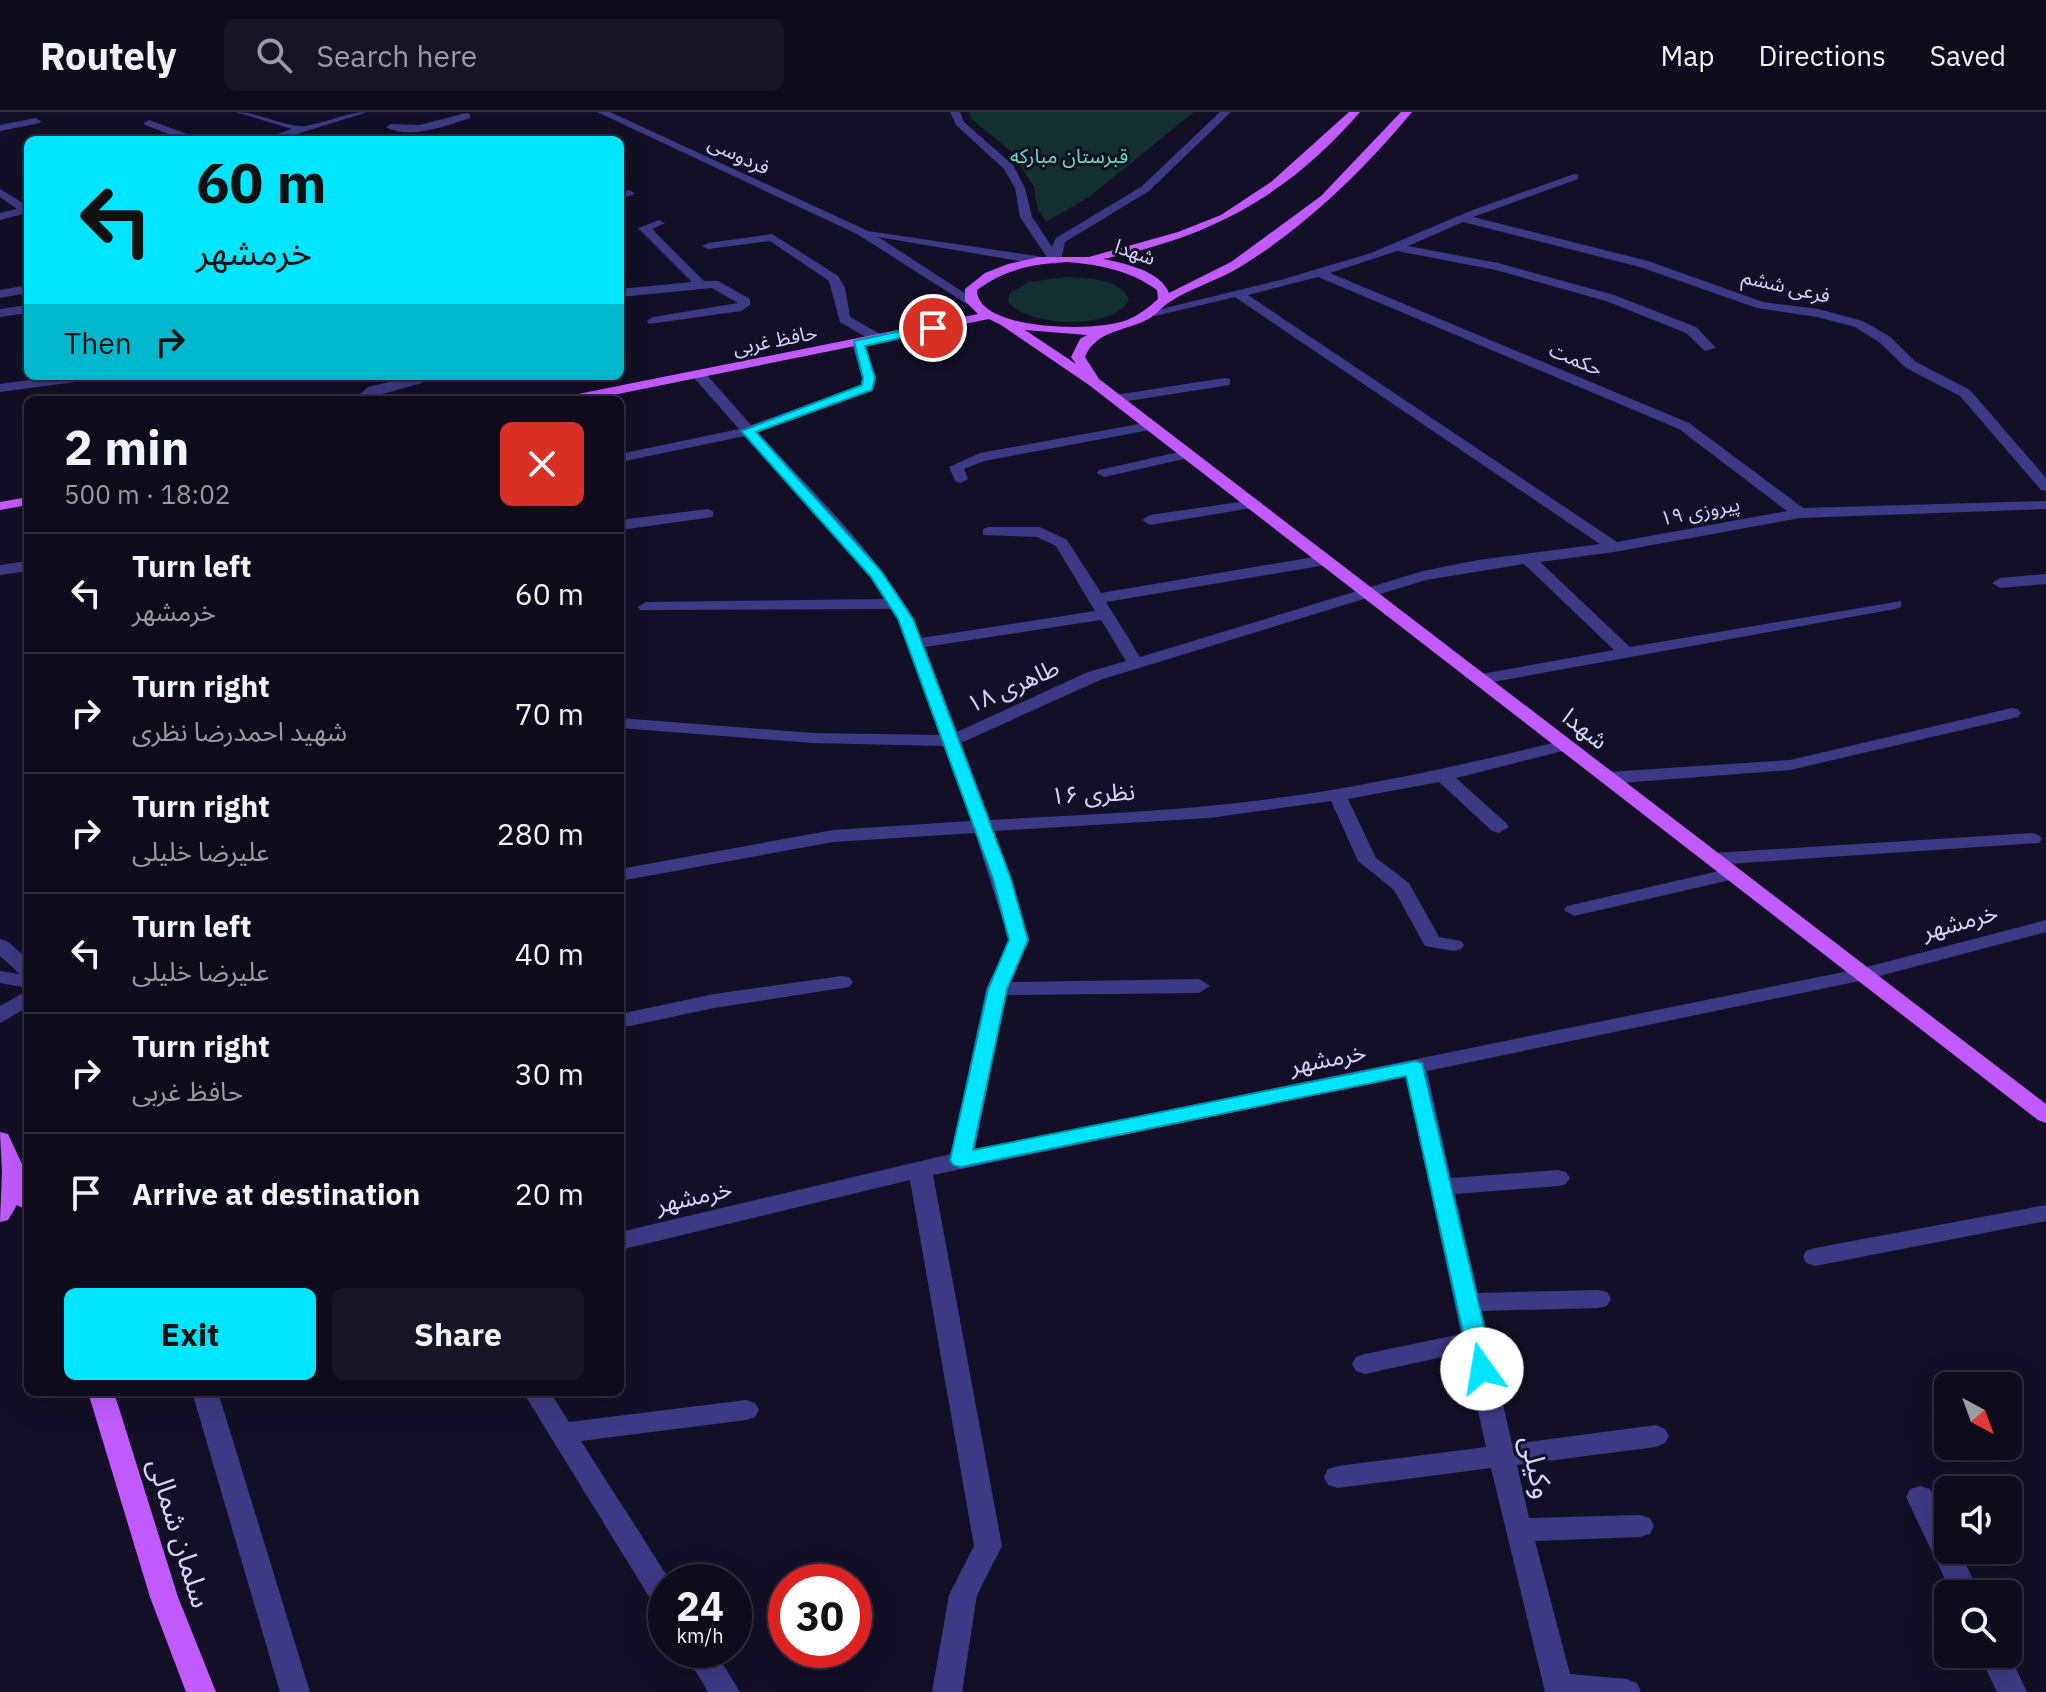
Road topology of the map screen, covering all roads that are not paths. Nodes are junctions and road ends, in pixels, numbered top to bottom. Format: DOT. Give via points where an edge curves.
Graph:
graph roads {
  1 [pos="241,112"];
  2 [pos="363,112"];
  3 [pos="451,112"];
  4 [pos="602,112"];
  5 [pos="955,112"];
  6 [pos="1226,112"];
  7 [pos="1355,112"];
  8 [pos="1407,112"];
  9 [pos="466,116"];
  10 [pos="481,119"];
  11 [pos="36,121"];
  12 [pos="149,123"];
  13 [pos="391,127"];
  14 [pos="0,128"];
  15 [pos="302,129"];
  16 [pos="183,136"];
  17 [pos="279,136"];
  18 [pos="1574,177"];
  19 [pos="0,192"];
  20 [pos="24,207"];
  21 [pos="24,210"];
  22 [pos="0,217"];
  23 [pos="1462,218"];
  24 [pos="659,223"];
  25 [pos="861,232"];
  26 [pos="708,246"];
  27 [pos="1396,247"];
  28 [pos="1037,260"];
  29 [pos="1055,260"];
  30 [pos="1079,260"];
  31 [pos="1319,273"];
  32 [pos="699,283"];
  33 [pos="24,290"];
  34 [pos="624,292"];
  35 [pos="1237,293"];
  36 [pos="0,294"];
  37 [pos="1164,300"];
  38 [pos="971,301"];
  39 [pos="24,310"];
  40 [pos="1155,312"];
  41 [pos="0,313"];
  42 [pos="988,316"];
  43 [pos="653,321"];
  44 [pos="1005,322"];
  45 [pos="1106,328"];
  46 [pos="879,339"];
  47 [pos="858,344"];
  48 [pos="1710,348"];
  49 [pos="700,376"];
  50 [pos="60,380"];
  51 [pos="427,380"];
  52 [pos="1094,382"];
  53 [pos="1225,382"];
  54 [pos="0,388"];
  55 [pos="365,396"];
  56 [pos="590,396"];
  57 [pos="1115,399"];
  58 [pos="1150,426"];
  59 [pos="748,431"];
  60 [pos="1188,454"];
  61 [pos="624,457"];
  62 [pos="1104,473"];
  63 [pos="961,479"];
  64 [pos="2046,487"];
  65 [pos="24,502"];
  66 [pos="1253,504"];
  67 [pos="2046,505"];
  68 [pos="0,506"];
  69 [pos="1800,513"];
  70 [pos="708,514"];
  71 [pos="1150,520"];
  72 [pos="624,524"];
  73 [pos="988,532"];
  74 [pos="1614,547"];
  75 [pos="1527,558"];
  76 [pos="1326,560"];
  77 [pos="24,567"];
  78 [pos="0,570"];
  79 [pos="2046,579"];
  80 [pos="2000,583"];
  81 [pos="1366,593"];
  82 [pos="896,604"];
  83 [pos="1895,604"];
  84 [pos="1100,606"];
  85 [pos="646,607"];
  86 [pos="915,644"];
  87 [pos="1626,652"];
  88 [pos="1135,662"];
  89 [pos="1482,679"];
  90 [pos="2012,713"];
  91 [pos="624,723"];
  92 [pos="951,741"];
  93 [pos="1565,745"];
  94 [pos="1443,776"];
  95 [pos="1608,778"];
  96 [pos="1337,795"];
  97 [pos="982,826"];
  98 [pos="1499,827"];
  99 [pos="2032,839"];
  100 [pos="1713,859"];
  101 [pos="624,874"];
  102 [pos="1732,874"];
  103 [pos="1574,910"];
  104 [pos="2046,926"];
  105 [pos="0,945"];
  106 [pos="1454,945"];
  107 [pos="24,966"];
  108 [pos="1864,974"];
  109 [pos="0,977"];
  110 [pos="24,981"];
  111 [pos="842,982"];
  112 [pos="1199,986"];
  113 [pos="997,989"];
  114 [pos="24,1000"];
  115 [pos="0,1016"];
  116 [pos="624,1020"];
  117 [pos="1415,1068"];
  118 [pos="2044,1111"];
  119 [pos="0,1140"];
  120 [pos="961,1160"];
  121 [pos="920,1169"];
  122 [pos="14,1172"];
  123 [pos="1558,1178"];
  124 [pos="1441,1187"];
  125 [pos="24,1194"];
  126 [pos="2046,1213"];
  127 [pos="0,1214"];
  128 [pos="624,1240"];
  129 [pos="1815,1257"];
  130 [pos="1598,1299"];
  131 [pos="1467,1302"];
  132 [pos="1476,1340"];
  133 [pos="1365,1364"];
  134 [pos="102,1396"];
  135 [pos="206,1396"];
  136 [pos="539,1396"];
  137 [pos="746,1410"];
  138 [pos="562,1433"];
  139 [pos="1656,1436"];
  140 [pos="1502,1456"];
  141 [pos="1338,1477"];
  142 [pos="1920,1497"];
  143 [pos="1640,1526"];
  144 [pos="1518,1530"];
  145 [pos="648,1570"];
  146 [pos="1959,1580"];
  147 [pos="710,1668"];
  148 [pos="2001,1668"];
  149 [pos="1559,1689"];
  150 [pos="201,1692"];
  151 [pos="295,1692"];
  152 [pos="725,1692"];
  153 [pos="947,1692"];
  154 [pos="1626,1692"];
  155 [pos="2012,1692"];
  1 -- 15 [label="street"];
  2 -- 15 [label="street"];
  3 -- 9 [label="street"];
  4 -- 25 [label="street, فردوسی"];
  5 -- 29 [label="street" via="960,123 1009,167 1026,217"];
  6 -- 29 [label="street" via="1145,189 1060,240"];
  7 -- 30 [label="main road" via="1296,168 1232,212 1173,237"];
  8 -- 37 [label="main road" via="1325,198 1235,265"];
  9 -- 10 [label="street"];
  9 -- 13 [label="street" via="427,129"];
  11 -- 14 [label="street"];
  12 -- 16 [label="street"];
  15 -- 17 [label="street"];
  18 -- 23 [label="street"];
  19 -- 20 [label="street"];
  21 -- 22 [label="street"];
  23 -- 27 [label="street"];
  23 -- 64 [label="street, فرعی ششم" via="1644,264 1761,305 1859,324 1911,365 1965,393"];
  24 -- 32 [label="street" via="644,228"];
  25 -- 28 [label="street"];
  25 -- 38 [label="street"];
  26 -- 46 [label="street" via="772,237 834,279 844,319"];
  27 -- 31 [label="street"];
  27 -- 48 [label="street" via="1498,267 1610,298 1691,330"];
  28 -- 29 [label="main road, شهدا"];
  28 -- 38 [label="main road, شهدا" via="982,278 971,289"];
  29 -- 30 [label="main road, شهدا"];
  30 -- 37 [label="main road, شهدا" via="1153,278 1163,289"];
  31 -- 35 [label="street"];
  31 -- 69 [label="street, حکمت" via="1684,426"];
  32 -- 34 [label="street"];
  32 -- 43 [label="street" via="721,285 746,302"];
  33 -- 36 [label="street"];
  35 -- 40 [label="street"];
  35 -- 74 [label="street"];
  37 -- 40 [label="main road, شهدا"];
  38 -- 42 [label="main road"];
  39 -- 41 [label="street"];
  40 -- 45 [label="main road"];
  42 -- 44 [label="main road"];
  42 -- 46 [label="main road, حافظ غربی"];
  44 -- 45 [label="main road" via="1048,330"];
  44 -- 52 [label="main road, شهدا"];
  45 -- 52 [label="main road" via="1085,342 1078,357"];
  46 -- 47 [label="main road, حافظ غربی"];
  47 -- 49 [label="main road, حافظ غربی"];
  47 -- 59 [label="street" via="867,387"];
  49 -- 56 [label="main road, حافظ غربی"];
  49 -- 59 [label="street"];
  50 -- 54 [label="street"];
  51 -- 55 [label="street"];
  52 -- 57 [label="main road, شهدا"];
  53 -- 57 [label="street"];
  57 -- 58 [label="main road, شهدا"];
  58 -- 60 [label="main road, شهدا"];
  58 -- 63 [label="street" via="980,457 956,467"];
  59 -- 61 [label="street"];
  59 -- 82 [label="street" via="876,574"];
  60 -- 62 [label="street"];
  60 -- 66 [label="main road, شهدا"];
  65 -- 68 [label="main road"];
  66 -- 71 [label="street"];
  66 -- 76 [label="main road, شهدا"];
  67 -- 69 [label="street, پیروزی ۱۹"];
  69 -- 74 [label="street, پیروزی ۱۹"];
  70 -- 72 [label="street"];
  73 -- 84 [label="street" via="1040,532 1062,543"];
  74 -- 75 [label="street, پیروزی ۱۹"];
  75 -- 81 [label="street, پیروزی ۱۹" via="1423,576"];
  75 -- 87 [label="street"];
  76 -- 81 [label="main road, شهدا"];
  76 -- 84 [label="street"];
  77 -- 78 [label="street"];
  79 -- 80 [label="street"];
  81 -- 88 [label="street, طاهری ۱۸"];
  81 -- 89 [label="main road, شهدا"];
  82 -- 85 [label="street"];
  82 -- 86 [label="street"];
  83 -- 87 [label="street"];
  84 -- 86 [label="street"];
  84 -- 88 [label="street"];
  86 -- 92 [label="street"];
  87 -- 89 [label="street"];
  88 -- 92 [label="street, طاهری ۱۸"];
  89 -- 93 [label="main road, شهدا"];
  90 -- 95 [label="street" via="1790,765"];
  91 -- 92 [label="street, طاهری ۱۸" via="813,738"];
  92 -- 97 [label="street"];
  93 -- 94 [label="street, نظری ۱۶"];
  93 -- 95 [label="main road, شهدا"];
  94 -- 96 [label="street, نظری ۱۶"];
  94 -- 98 [label="street"];
  95 -- 100 [label="main road, شهدا"];
  96 -- 97 [label="street, نظری ۱۶" via="1209,812"];
  96 -- 106 [label="street" via="1368,861 1402,887 1432,942"];
  97 -- 101 [label="street, نظری ۱۶" via="833,836"];
  97 -- 113 [label="street" via="1019,940"];
  99 -- 100 [label="street"];
  100 -- 102 [label="main road, شهدا"];
  102 -- 103 [label="street"];
  102 -- 108 [label="main road, شهدا"];
  104 -- 108 [label="street, خرمشهر"];
  105 -- 107 [label="street"];
  108 -- 117 [label="street, خرمشهر"];
  108 -- 118 [label="main road, شهدا"];
  109 -- 110 [label="street"];
  111 -- 116 [label="street"];
  112 -- 113 [label="street"];
  113 -- 120 [label="street"];
  114 -- 115 [label="street"];
  117 -- 120 [label="street, خرمشهر"];
  117 -- 124 [label="street, وکیلی"];
  119 -- 122 [label="main road"];
  120 -- 121 [label="street, خرمشهر"];
  121 -- 128 [label="street, خرمشهر"];
  121 -- 153 [label="street" via="988,1546 963,1595"];
  122 -- 125 [label="main road"];
  122 -- 127 [label="main road"];
  123 -- 124 [label="street"];
  124 -- 131 [label="street, وکیلی"];
  126 -- 129 [label="street"];
  130 -- 131 [label="street"];
  131 -- 132 [label="street, وکیلی"];
  132 -- 133 [label="street"];
  132 -- 140 [label="street, وکیلی"];
  134 -- 150 [label="main road, سلمان شمالی" via="164,1597"];
  135 -- 151 [label="street"];
  136 -- 138 [label="street"];
  137 -- 138 [label="street"];
  138 -- 145 [label="street"];
  139 -- 140 [label="street"];
  140 -- 141 [label="street"];
  140 -- 144 [label="street, وکیلی"];
  142 -- 146 [label="street"];
  143 -- 144 [label="street"];
  144 -- 149 [label="street, وکیلی"];
  147 -- 152 [label="street"];
  148 -- 155 [label="street"];
  149 -- 154 [label="street"];
}
